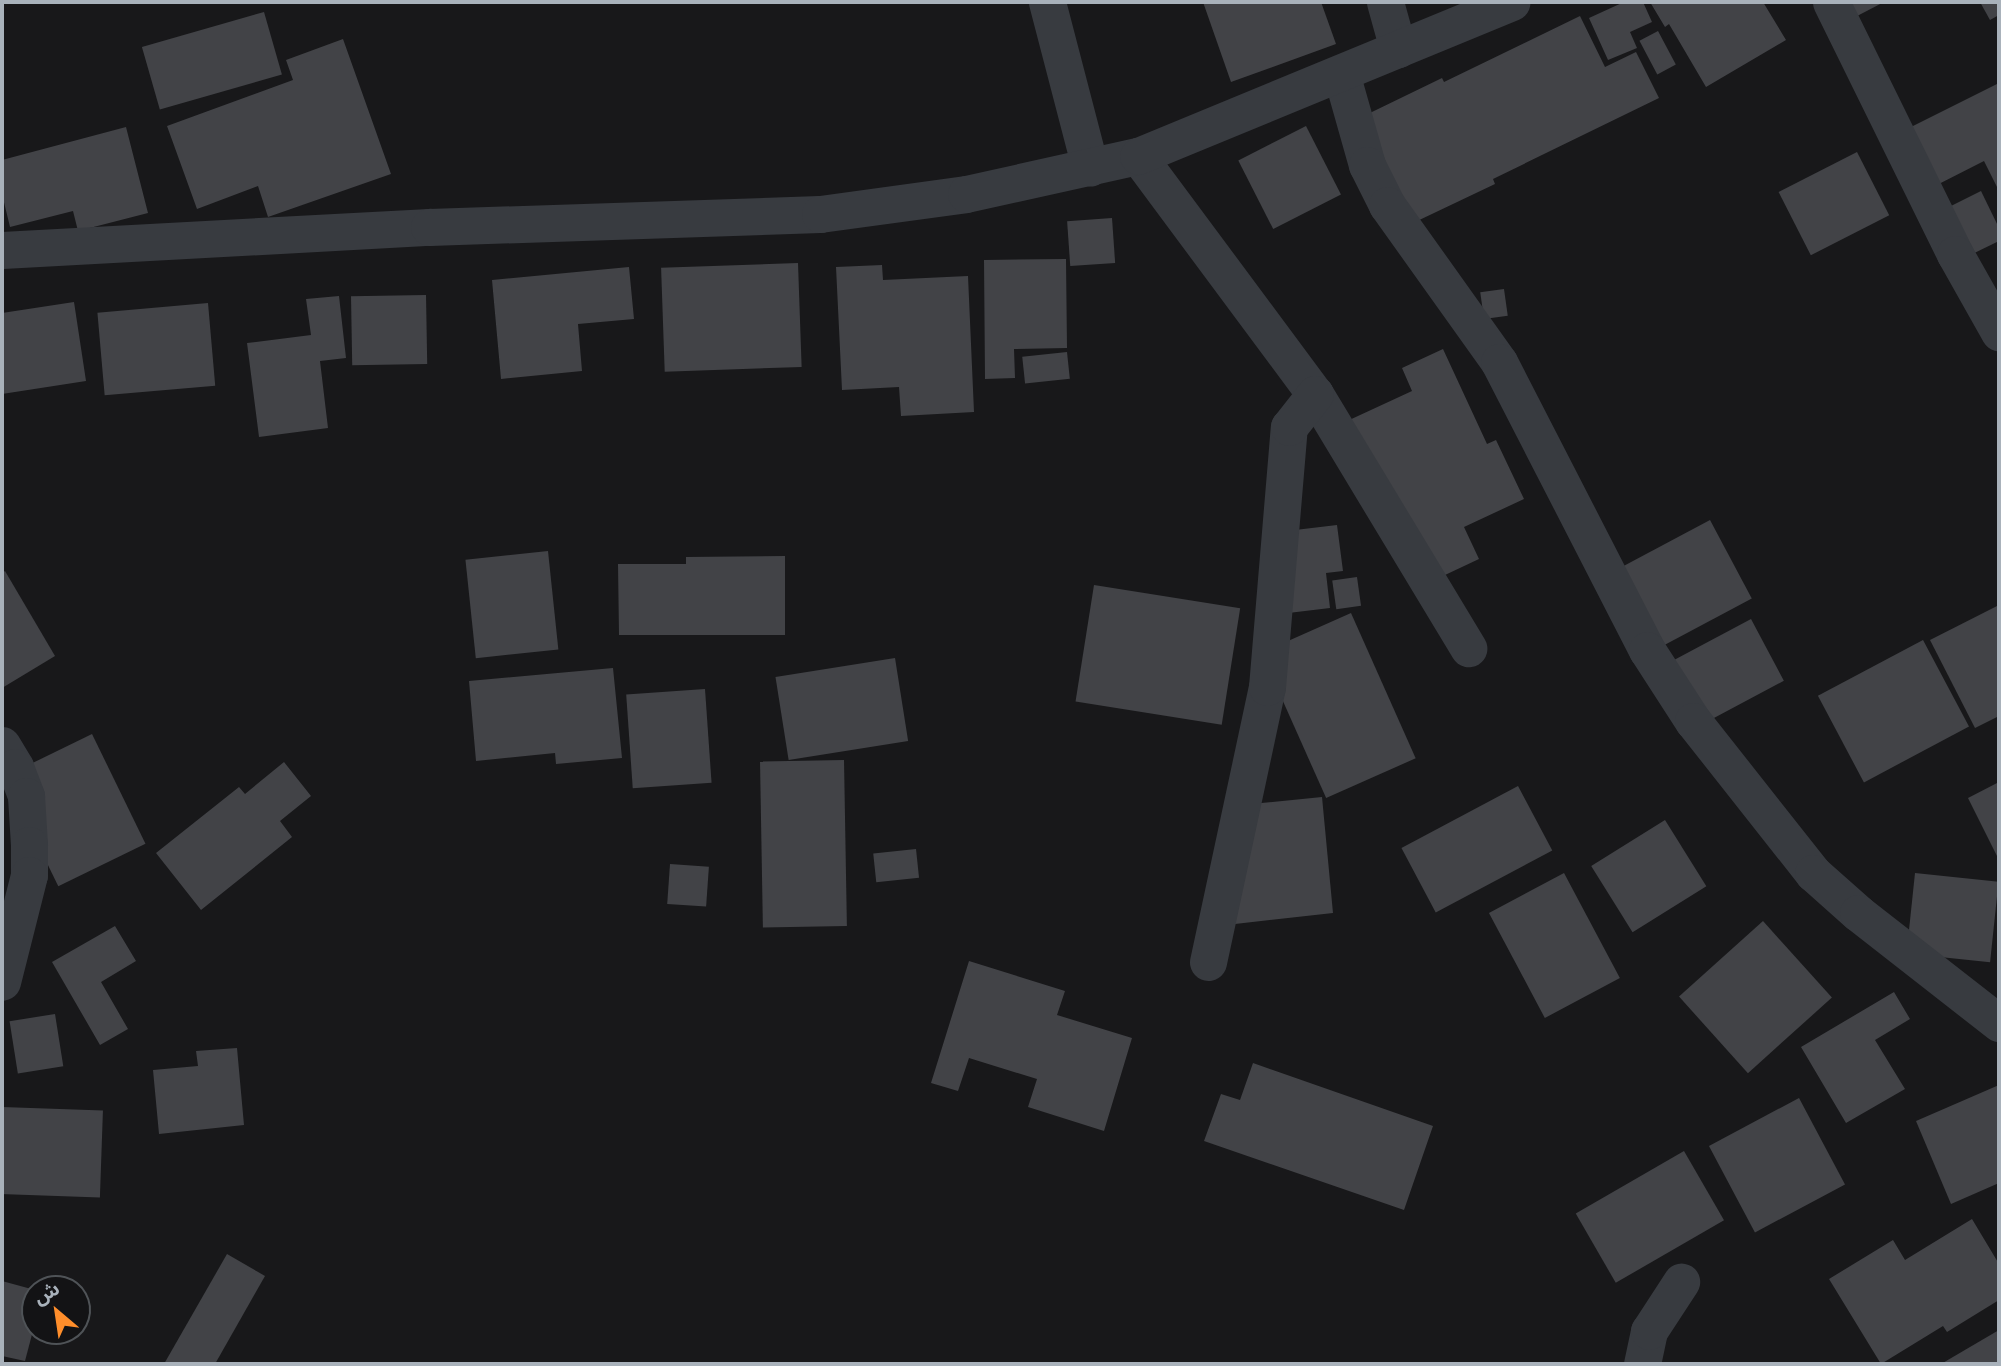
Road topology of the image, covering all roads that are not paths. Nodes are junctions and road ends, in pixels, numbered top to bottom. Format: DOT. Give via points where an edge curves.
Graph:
graph roads {
  1 [pos="1047,2"];
  2 [pos="1385,2"];
  3 [pos="1512,2"];
  4 [pos="1831,2"];
  5 [pos="1398,49"];
  6 [pos="1341,73"];
  7 [pos="1138,156"];
  8 [pos="1090,167"];
  9 [pos="2,250"];
  10 [pos="1999,332"];
  11 [pos="1315,394"];
  12 [pos="1468,648"];
  13 [pos="2,745"];
  14 [pos="1208,962"];
  15 [pos="2,982"];
  16 [pos="1999,1023"];
  17 [pos="1681,1282"];
  18 [pos="1642,1364"];
  1 -- 8 [label="street"];
  2 -- 5 [label="street"];
  3 -- 5 [label="street"];
  4 -- 10 [label="street" via="1955,254"];
  5 -- 6 [label="street"];
  6 -- 7 [label="street"];
  6 -- 16 [label="street" via="1367,164 1387,205 1499,362 1647,650 1693,721 1813,873 1857,913"];
  7 -- 8 [label="street"];
  7 -- 11 [label="street"];
  8 -- 9 [label="street" via="966,194 820,214 415,227"];
  11 -- 12 [label="street"];
  11 -- 14 [label="street" via="1289,428 1267,687"];
  13 -- 15 [label="street" via="26,796 29,845 29,875"];
  17 -- 18 [label="street" via="1649,1331"];
}
